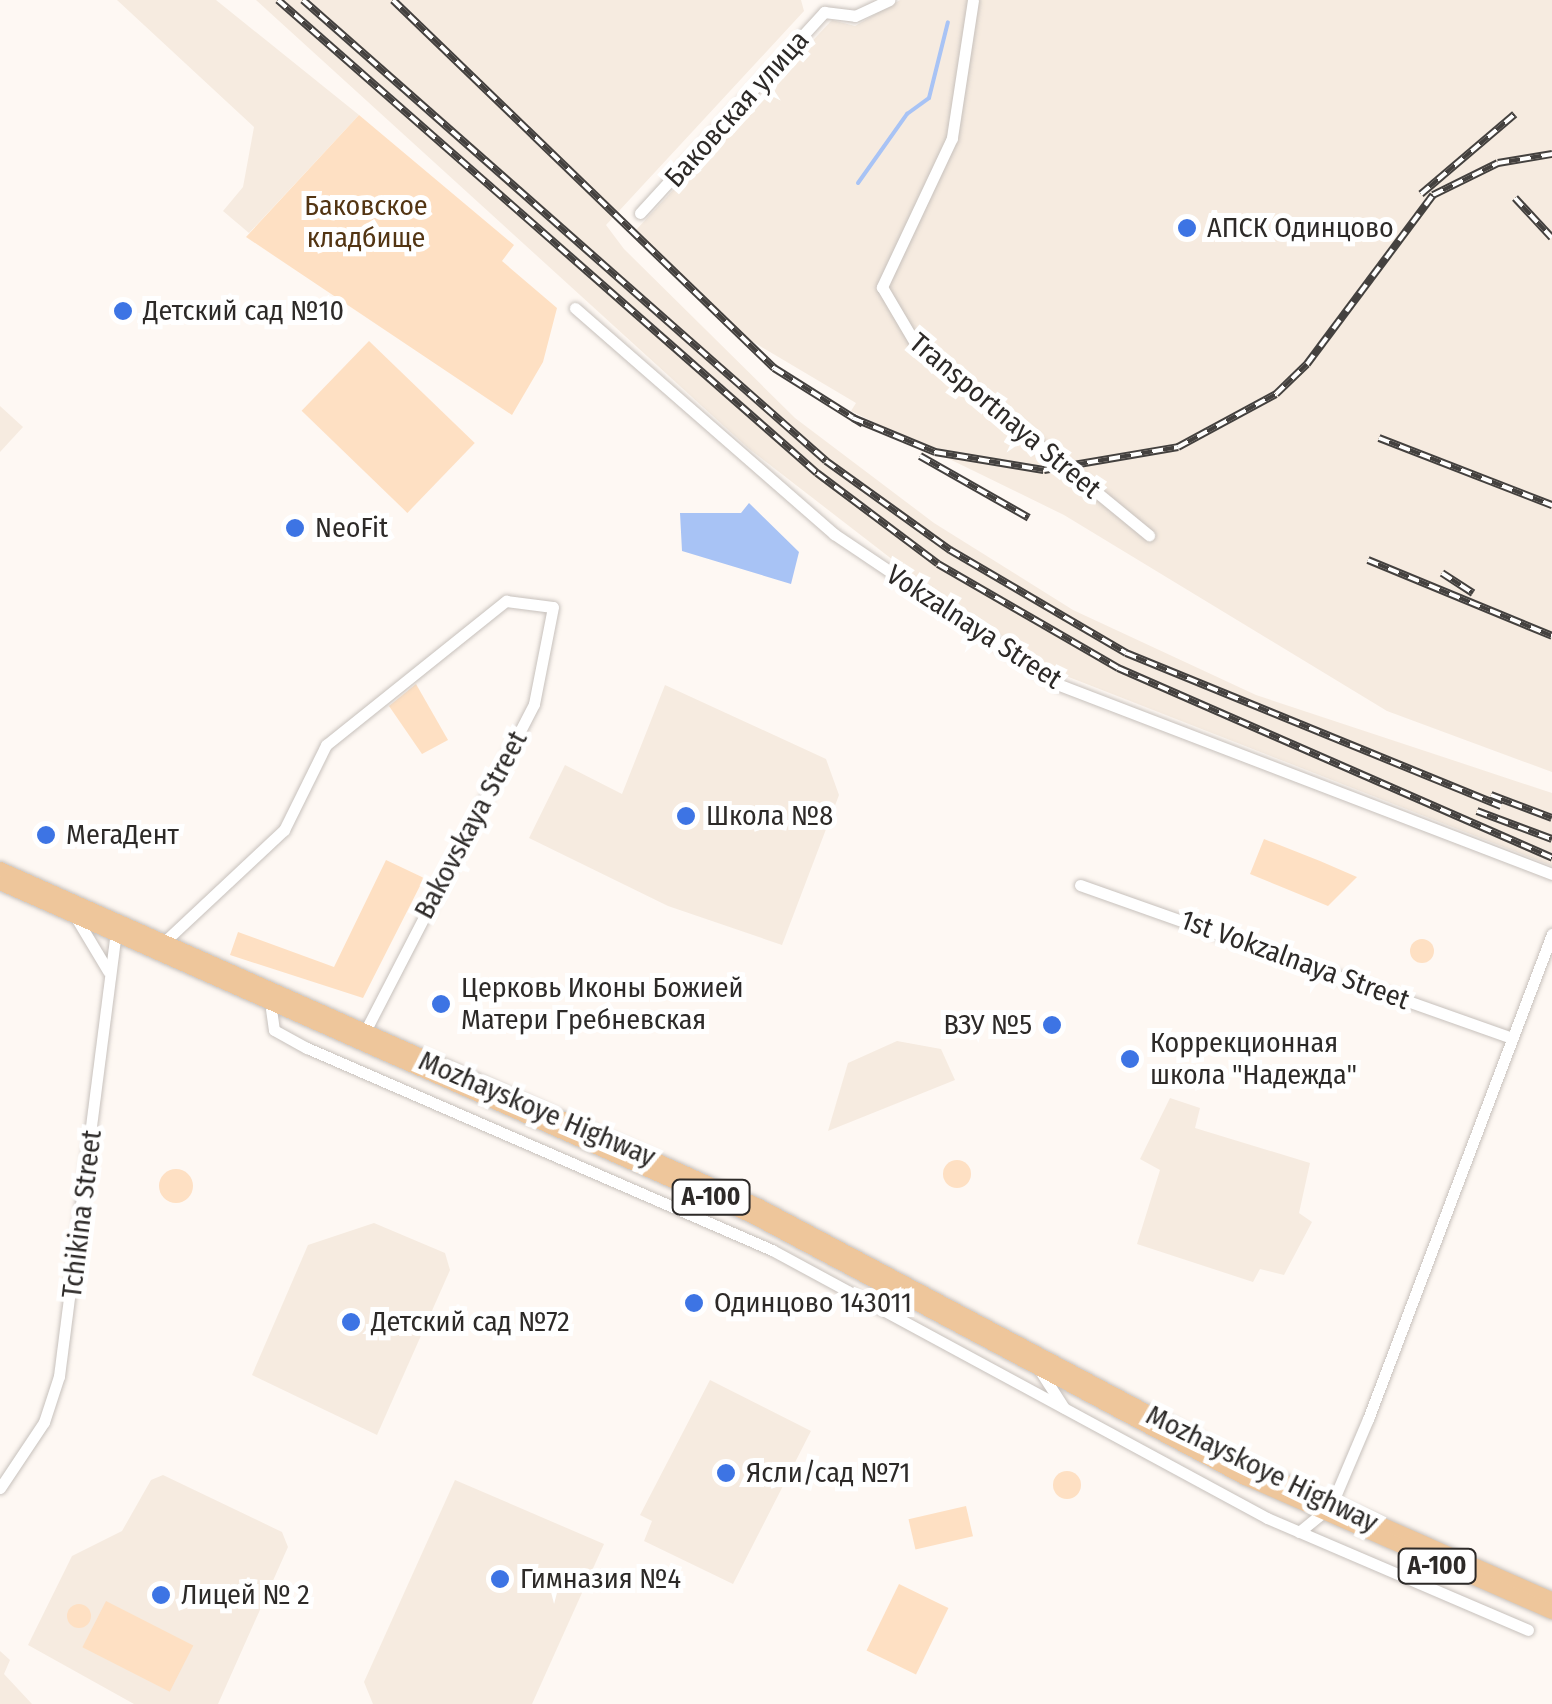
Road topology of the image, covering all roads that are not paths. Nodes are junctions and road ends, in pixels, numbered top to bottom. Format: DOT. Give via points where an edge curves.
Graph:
graph roads {
  1 [pos="890,0"];
  2 [pos="974,0"];
  3 [pos="640,213"];
  4 [pos="576,308"];
  5 [pos="1150,536"];
  6 [pos="0,869"];
  7 [pos="1552,874"];
  8 [pos="0,882"];
  9 [pos="1080,885"];
  10 [pos="78,921"];
  11 [pos="116,932"];
  12 [pos="1552,934"];
  13 [pos="162,944"];
  14 [pos="109,974"];
  15 [pos="268,1014"];
  16 [pos="362,1035"];
  17 [pos="1510,1037"];
  18 [pos="1036,1365"];
  19 [pos="1066,1411"];
  20 [pos="0,1488"];
  21 [pos="1327,1510"];
  22 [pos="1298,1532"];
  23 [pos="1552,1599"];
  24 [pos="1552,1612"];
  25 [pos="1528,1630"];
  1 -- 3 [label="street, Баковская улица" via="854,16 824,12"];
  2 -- 5 [label="street, Transportnaya Street" via="952,138 882,287 915,343"];
  4 -- 7 [label="street, Vokzalnaya Street" via="834,534 1057,684"];
  6 -- 11 [label="main road, Mozhayskoye Highway / А-100"];
  8 -- 10 [label="main road, Mozhayskoye Highway / А-100"];
  9 -- 17 [label="street, 1st Vokzalnaya Street"];
  10 -- 11 [label="main road, Mozhayskoye Highway / А-100"];
  10 -- 14 [label="street"];
  11 -- 13 [label="main road, Mozhayskoye Highway / А-100"];
  11 -- 14 [label="street, Tchikina Street"];
  11 -- 15 [label="main road, Mozhayskoye Highway / А-100"];
  12 -- 17 [label="street"];
  13 -- 16 [label="main road, Mozhayskoye Highway / А-100"];
  13 -- 16 [label="street, Bakovskaya Street" via="284,830 326,745 506,602 553,607 534,704"];
  14 -- 20 [label="street, Tchikina Street" via="59,1376 44,1422"];
  15 -- 18 [label="main road, Mozhayskoye Highway / А-100" via="738,1210"];
  15 -- 19 [label="street" via="307,1048 772,1250"];
  16 -- 21 [label="main road, Mozhayskoye Highway / А-100" via="777,1214"];
  17 -- 21 [label="street"];
  18 -- 19 [label="street"];
  18 -- 21 [label="main road, Mozhayskoye Highway / А-100"];
  19 -- 22 [label="street"];
  21 -- 22 [label="street"];
  21 -- 23 [label="main road, Mozhayskoye Highway / А-100"];
  21 -- 24 [label="main road, Mozhayskoye Highway / А-100"];
  22 -- 25 [label="street"];
}
